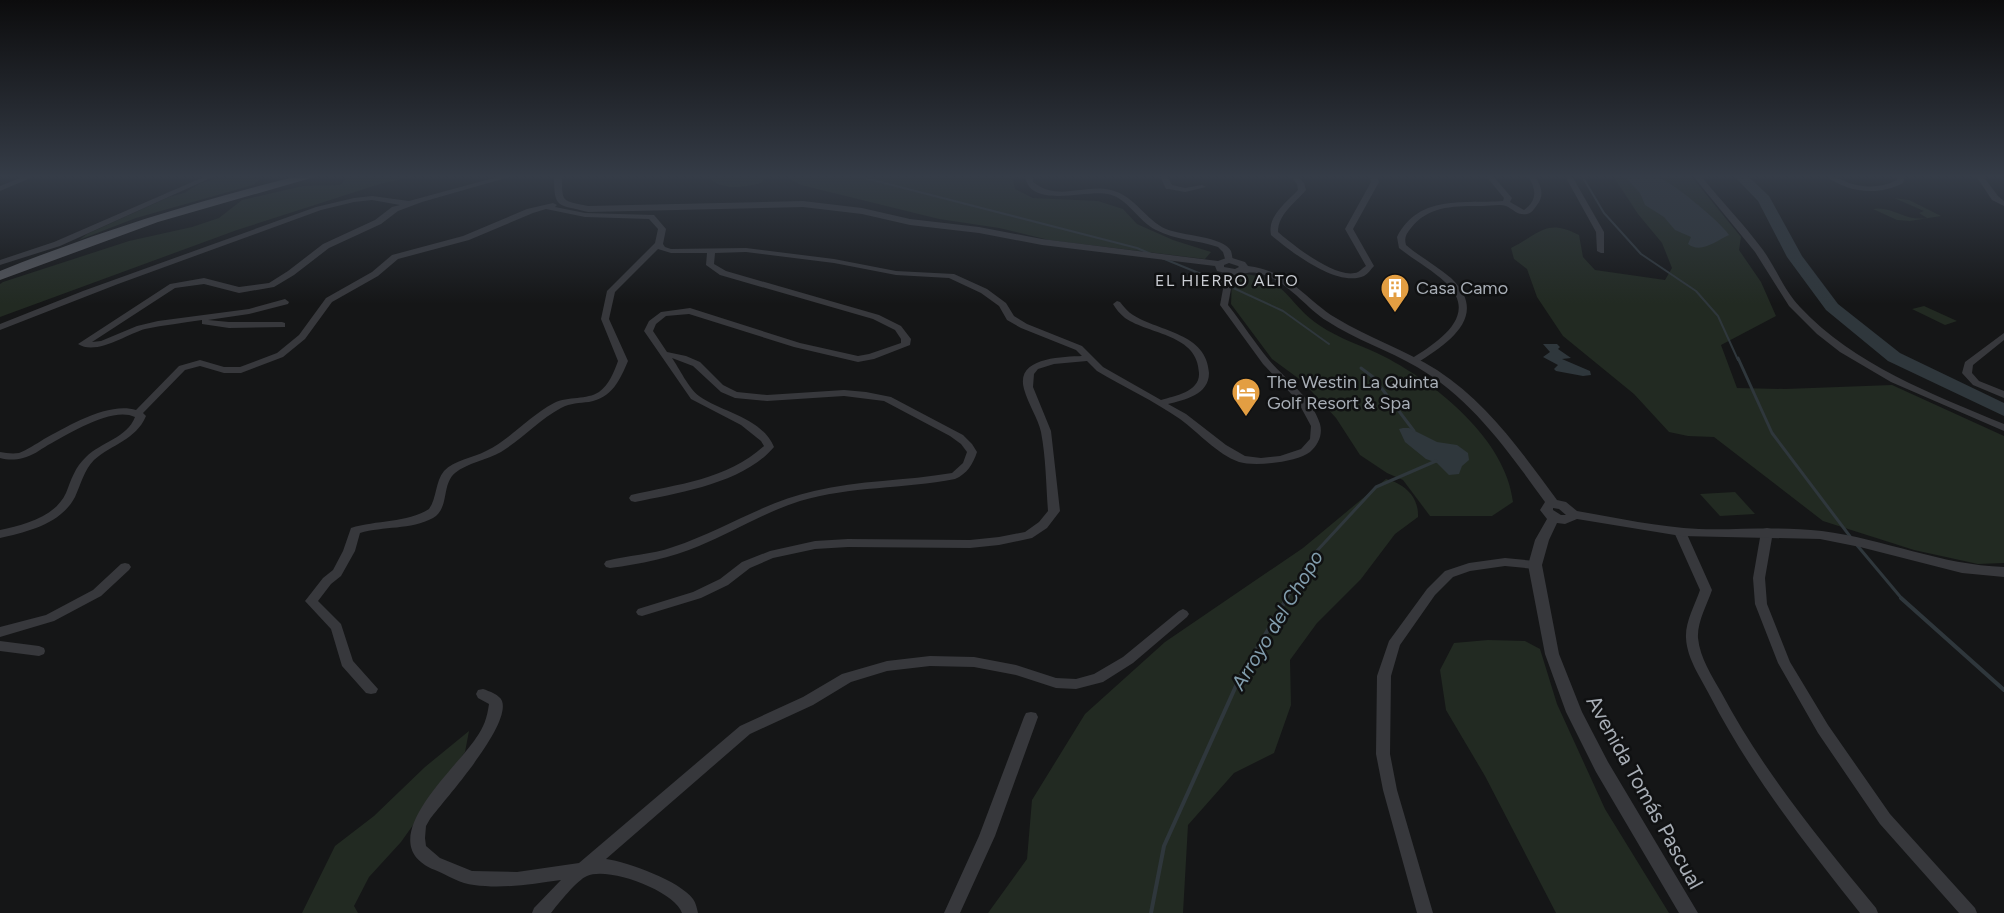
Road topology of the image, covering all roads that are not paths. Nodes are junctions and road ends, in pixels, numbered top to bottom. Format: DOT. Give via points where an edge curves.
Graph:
graph roads {
  1 [pos="115,219"];
  2 [pos="157,219"];
  3 [pos="294,219"];
  4 [pos="382,219"];
  5 [pos="512,219"];
  6 [pos="652,219"];
  7 [pos="895,219"];
  8 [pos="1146,219"];
  9 [pos="1276,219"];
  10 [pos="1355,219"];
  11 [pos="1414,219"];
  12 [pos="1593,219"];
  13 [pos="1733,219"];
  14 [pos="659,244"];
  15 [pos="1601,250"];
  16 [pos="711,253"];
  17 [pos="1224,262"];
  18 [pos="1244,268"];
  19 [pos="1229,272"];
  20 [pos="2,275"];
  21 [pos="285,302"];
  22 [pos="1117,304"];
  23 [pos="196,320"];
  24 [pos="282,325"];
  25 [pos="0,327"];
  26 [pos="2004,336"];
  27 [pos="663,354"];
  28 [pos="1090,358"];
  29 [pos="1414,361"];
  30 [pos="2004,395"];
  31 [pos="1160,403"];
  32 [pos="138,412"];
  33 [pos="2004,428"];
  34 [pos="0,455"];
  35 [pos="635,498"];
  36 [pos="1553,510"];
  37 [pos="1680,532"];
  38 [pos="1767,532"];
  39 [pos="0,534"];
  40 [pos="610,564"];
  41 [pos="1535,565"];
  42 [pos="125,567"];
  43 [pos="2004,572"];
  44 [pos="642,612"];
  45 [pos="1183,614"];
  46 [pos="0,632"];
  47 [pos="0,646"];
  48 [pos="39,651"];
  49 [pos="371,689"];
  50 [pos="483,694"];
  51 [pos="1031,717"];
  52 [pos="581,872"];
  53 [pos="540,913"];
  54 [pos="690,913"];
  55 [pos="952,913"];
  56 [pos="1425,913"];
  57 [pos="1689,913"];
  58 [pos="1870,913"];
  59 [pos="1970,913"];
  1 -- 20 [label="street" via="57,244"];
  2 -- 20 [label="main road"];
  3 -- 25 [label="street"];
  4 -- 23 [label="street" via="326,246 271,285 239,290 204,281 173,286 83,344 98,344 157,324"];
  5 -- 32 [label="street" via="466,238 395,257 375,274 329,300 303,338 280,355 241,370 200,363 182,368"];
  6 -- 14 [label="street" via="662,229"];
  7 -- 17 [label="street" via="1042,243"];
  8 -- 17 [label="street" via="1165,232 1221,245 1227,251"];
  9 -- 10 [label="street" via="1274,233 1324,268 1348,276 1359,275 1370,266 1349,229"];
  11 -- 29 [label="street" via="1401,236 1402,246 1450,282 1464,304 1457,328 1441,345"];
  12 -- 15 [label="street" via="1600,231"];
  13 -- 33 [label="street" via="1759,250 1798,311 1831,339 1904,385"];
  14 -- 16 [label="street" via="671,251"];
  14 -- 49 [label="street" via="611,291 605,319 623,361 616,379 603,394 590,400 566,402 481,459 452,469 444,478 440,502 430,516 355,531 337,573 311,601 338,627 346,663"];
  16 -- 27 [label="street" via="710,265 723,273 876,317 898,328 906,339 905,345 858,359 797,345 690,311 676,311 658,318 648,331"];
  16 -- 28 [label="street" via="746,250 896,273 951,276 984,291 1003,305 1010,318 1079,348"];
  17 -- 18 [label="street" via="1242,264"];
  17 -- 19 [label="street" via="1220,269"];
  18 -- 19 [label="street"];
  18 -- 29 [label="street" via="1280,278 1325,315"];
  19 -- 31 [label="street" via="1224,278 1224,305 1266,362 1301,398 1316,426 1315,440 1305,451 1281,459 1242,459"];
  21 -- 23 [label="street" via="256,312"];
  22 -- 31 [label="street" via="1134,319 1194,346 1202,359 1205,375 1201,387"];
  23 -- 24 [label="street" via="229,325"];
  26 -- 30 [label="street" via="1968,364 1967,373 1976,383"];
  27 -- 35 [label="street" via="699,401 745,423 769,447 736,471"];
  27 -- 40 [label="street" via="693,362 722,390 737,396 823,392 883,398 957,436 969,444 972,452 968,464 955,476 821,492 773,508 678,550 646,560"];
  28 -- 31 [label="street" via="1100,369"];
  28 -- 44 [label="street" via="1053,361 1035,367 1029,374 1028,387 1046,432 1054,511 1028,535 970,544 815,545 770,555 697,595"];
  29 -- 36 [label="street" via="1452,385 1495,425"];
  32 -- 34 [label="street" via="120,410 73,428 23,455"];
  32 -- 39 [label="street" via="140,422 130,432 101,449 80,469 59,510 39,522"];
  36 -- 37 [label="street" via="1567,520 1573,514"];
  36 -- 41 [label="street, Avenida Tomás Pascual"];
  37 -- 38 [label="street"];
  37 -- 58 [label="street" via="1706,590 1692,635 1695,654 1761,774"];
  38 -- 43 [label="street" via="1839,538 1912,558"];
  38 -- 59 [label="street" via="1759,578 1761,604 1784,663 1823,729 1885,819"];
  41 -- 56 [label="street" via="1505,562 1449,574 1431,592 1394,644 1384,676 1383,754"];
  41 -- 57 [label="street, Avenida Tomás Pascual" via="1552,654 1574,712 1602,767"];
  42 -- 46 [label="street" via="97,593 50,618"];
  45 -- 52 [label="street" via="1128,660 1098,678 1076,684 1056,683 974,662 930,661 887,666 847,678 745,730"];
  47 -- 48 [label="street"];
  50 -- 52 [label="street" via="496,702 494,720 481,743 425,814 419,826 419,849 435,863 472,878 517,879"];
  51 -- 55 [label="street" via="987,836"];
  52 -- 53 [label="street"];
  52 -- 54 [label="street" via="608,866 642,876 679,897"];
}
